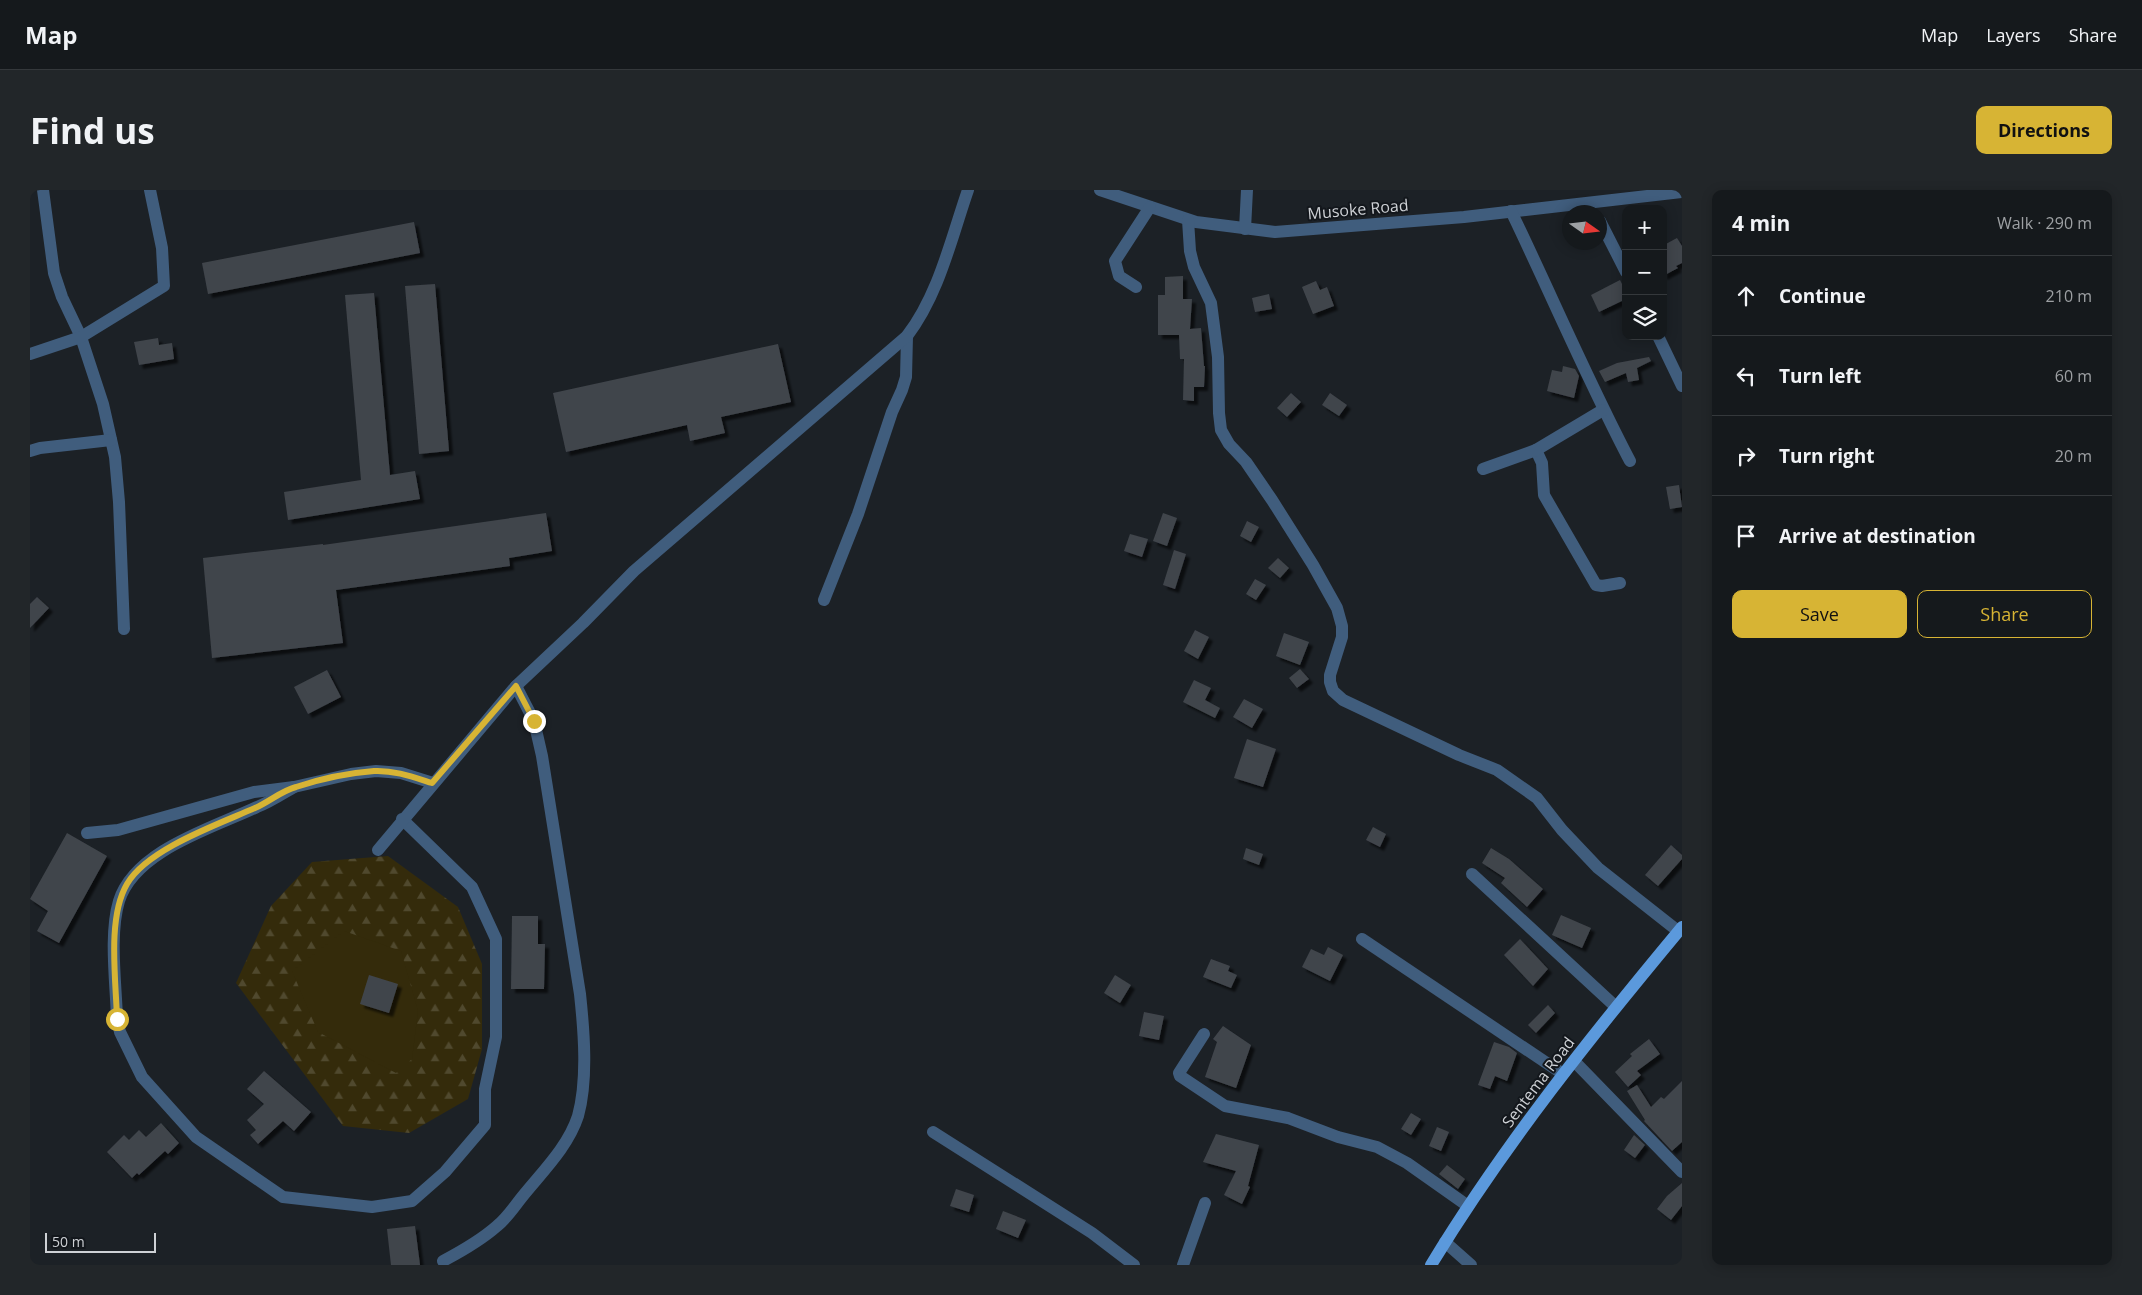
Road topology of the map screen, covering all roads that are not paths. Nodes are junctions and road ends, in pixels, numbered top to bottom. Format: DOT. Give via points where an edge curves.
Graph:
graph roads {
  1 [pos="43,190"];
  2 [pos="150,190"];
  3 [pos="968,190"];
  4 [pos="1247,190"];
  5 [pos="1107,191"];
  6 [pos="1682,192"];
  7 [pos="1605,205"];
  8 [pos="1150,207"];
  9 [pos="1562,209"];
  10 [pos="1511,211"];
  11 [pos="1188,220"];
  12 [pos="1245,229"];
  13 [pos="1607,234"];
  14 [pos="1622,264"];
  15 [pos="1136,287"];
  16 [pos="907,336"];
  17 [pos="81,337"];
  18 [pos="1660,340"];
  19 [pos="30,354"];
  20 [pos="1682,386"];
  21 [pos="1603,410"];
  22 [pos="111,440"];
  23 [pos="1536,450"];
  24 [pos="30,451"];
  25 [pos="1630,461"];
  26 [pos="1483,469"];
  27 [pos="1620,583"];
  28 [pos="824,600"];
  29 [pos="124,630"];
  30 [pos="516,686"];
  31 [pos="432,783"];
  32 [pos="294,787"];
  33 [pos="402,819"];
  34 [pos="87,833"];
  35 [pos="378,850"];
  36 [pos="1472,874"];
  37 [pos="1680,929"];
  38 [pos="1362,939"];
  39 [pos="1616,1007"];
  40 [pos="1204,1034"];
  41 [pos="1574,1061"];
  42 [pos="1563,1074"];
  43 [pos="934,1132"];
  44 [pos="1682,1172"];
  45 [pos="1205,1203"];
  46 [pos="1468,1206"];
  47 [pos="1445,1242"];
  48 [pos="443,1261"];
  49 [pos="1134,1265"];
  50 [pos="1183,1265"];
  51 [pos="1431,1265"];
  52 [pos="1471,1265"];
  1 -- 17 [label="street" via="54,273"];
  2 -- 17 [label="street" via="162,248 164,286"];
  3 -- 16 [label="street" via="931,298"];
  4 -- 12 [label="street"];
  5 -- 8 [label="street, Musoke Road"];
  6 -- 7 [label="street, Musoke Road"];
  8 -- 11 [label="street, Musoke Road"];
  8 -- 15 [label="street" via="1115,261 1119,276"];
  9 -- 10 [label="street, Musoke Road"];
  10 -- 12 [label="street, Musoke Road" via="1275,232"];
  10 -- 21 [label="street" via="1554,298"];
  11 -- 12 [label="street, Musoke Road"];
  11 -- 37 [label="street" via="1192,259 1211,303 1218,357 1221,430 1272,500 1337,608 1342,637 1330,675 1333,692 1343,700 1497,770 1537,798 1598,868"];
  13 -- 14 [label="street"];
  16 -- 28 [label="street" via="906,377 902,390"];
  16 -- 30 [label="street" via="634,571"];
  17 -- 19 [label="street"];
  17 -- 22 [label="street"];
  18 -- 20 [label="street"];
  21 -- 23 [label="street"];
  21 -- 25 [label="street"];
  22 -- 24 [label="street"];
  22 -- 29 [label="street" via="119,502"];
  23 -- 26 [label="street"];
  23 -- 27 [label="street" via="1542,463 1544,495 1596,585"];
  30 -- 31 [label="street"];
  30 -- 48 [label="street" via="534,721 542,756 580,994 584,1029 582,1085 578,1115 569,1137 550,1163 499,1225 471,1246"];
  31 -- 32 [label="street" via="401,773 376,771"];
  31 -- 33 [label="street"];
  32 -- 33 [label="street" via="210,827 140,868 122,893 114,927 117,1019 142,1077 196,1137 283,1197 372,1207 412,1201 445,1172 485,1125 485,1089 496,1038 496,939 472,887"];
  32 -- 34 [label="street" via="254,792 118,830"];
  33 -- 35 [label="street"];
  36 -- 39 [label="street"];
  37 -- 39 [label="main road, Sentema Road"];
  38 -- 42 [label="street"];
  39 -- 41 [label="main road, Sentema Road"];
  40 -- 46 [label="street" via="1179,1073 1225,1106 1288,1118 1338,1137 1377,1147 1407,1163"];
  41 -- 42 [label="main road, Sentema Road"];
  41 -- 44 [label="street"];
  42 -- 46 [label="main road, Sentema Road"];
  43 -- 49 [label="street" via="1092,1233"];
  45 -- 50 [label="street"];
  46 -- 47 [label="main road, Sentema Road"];
  47 -- 51 [label="main road, Sentema Road"];
  47 -- 52 [label="street"];
}
